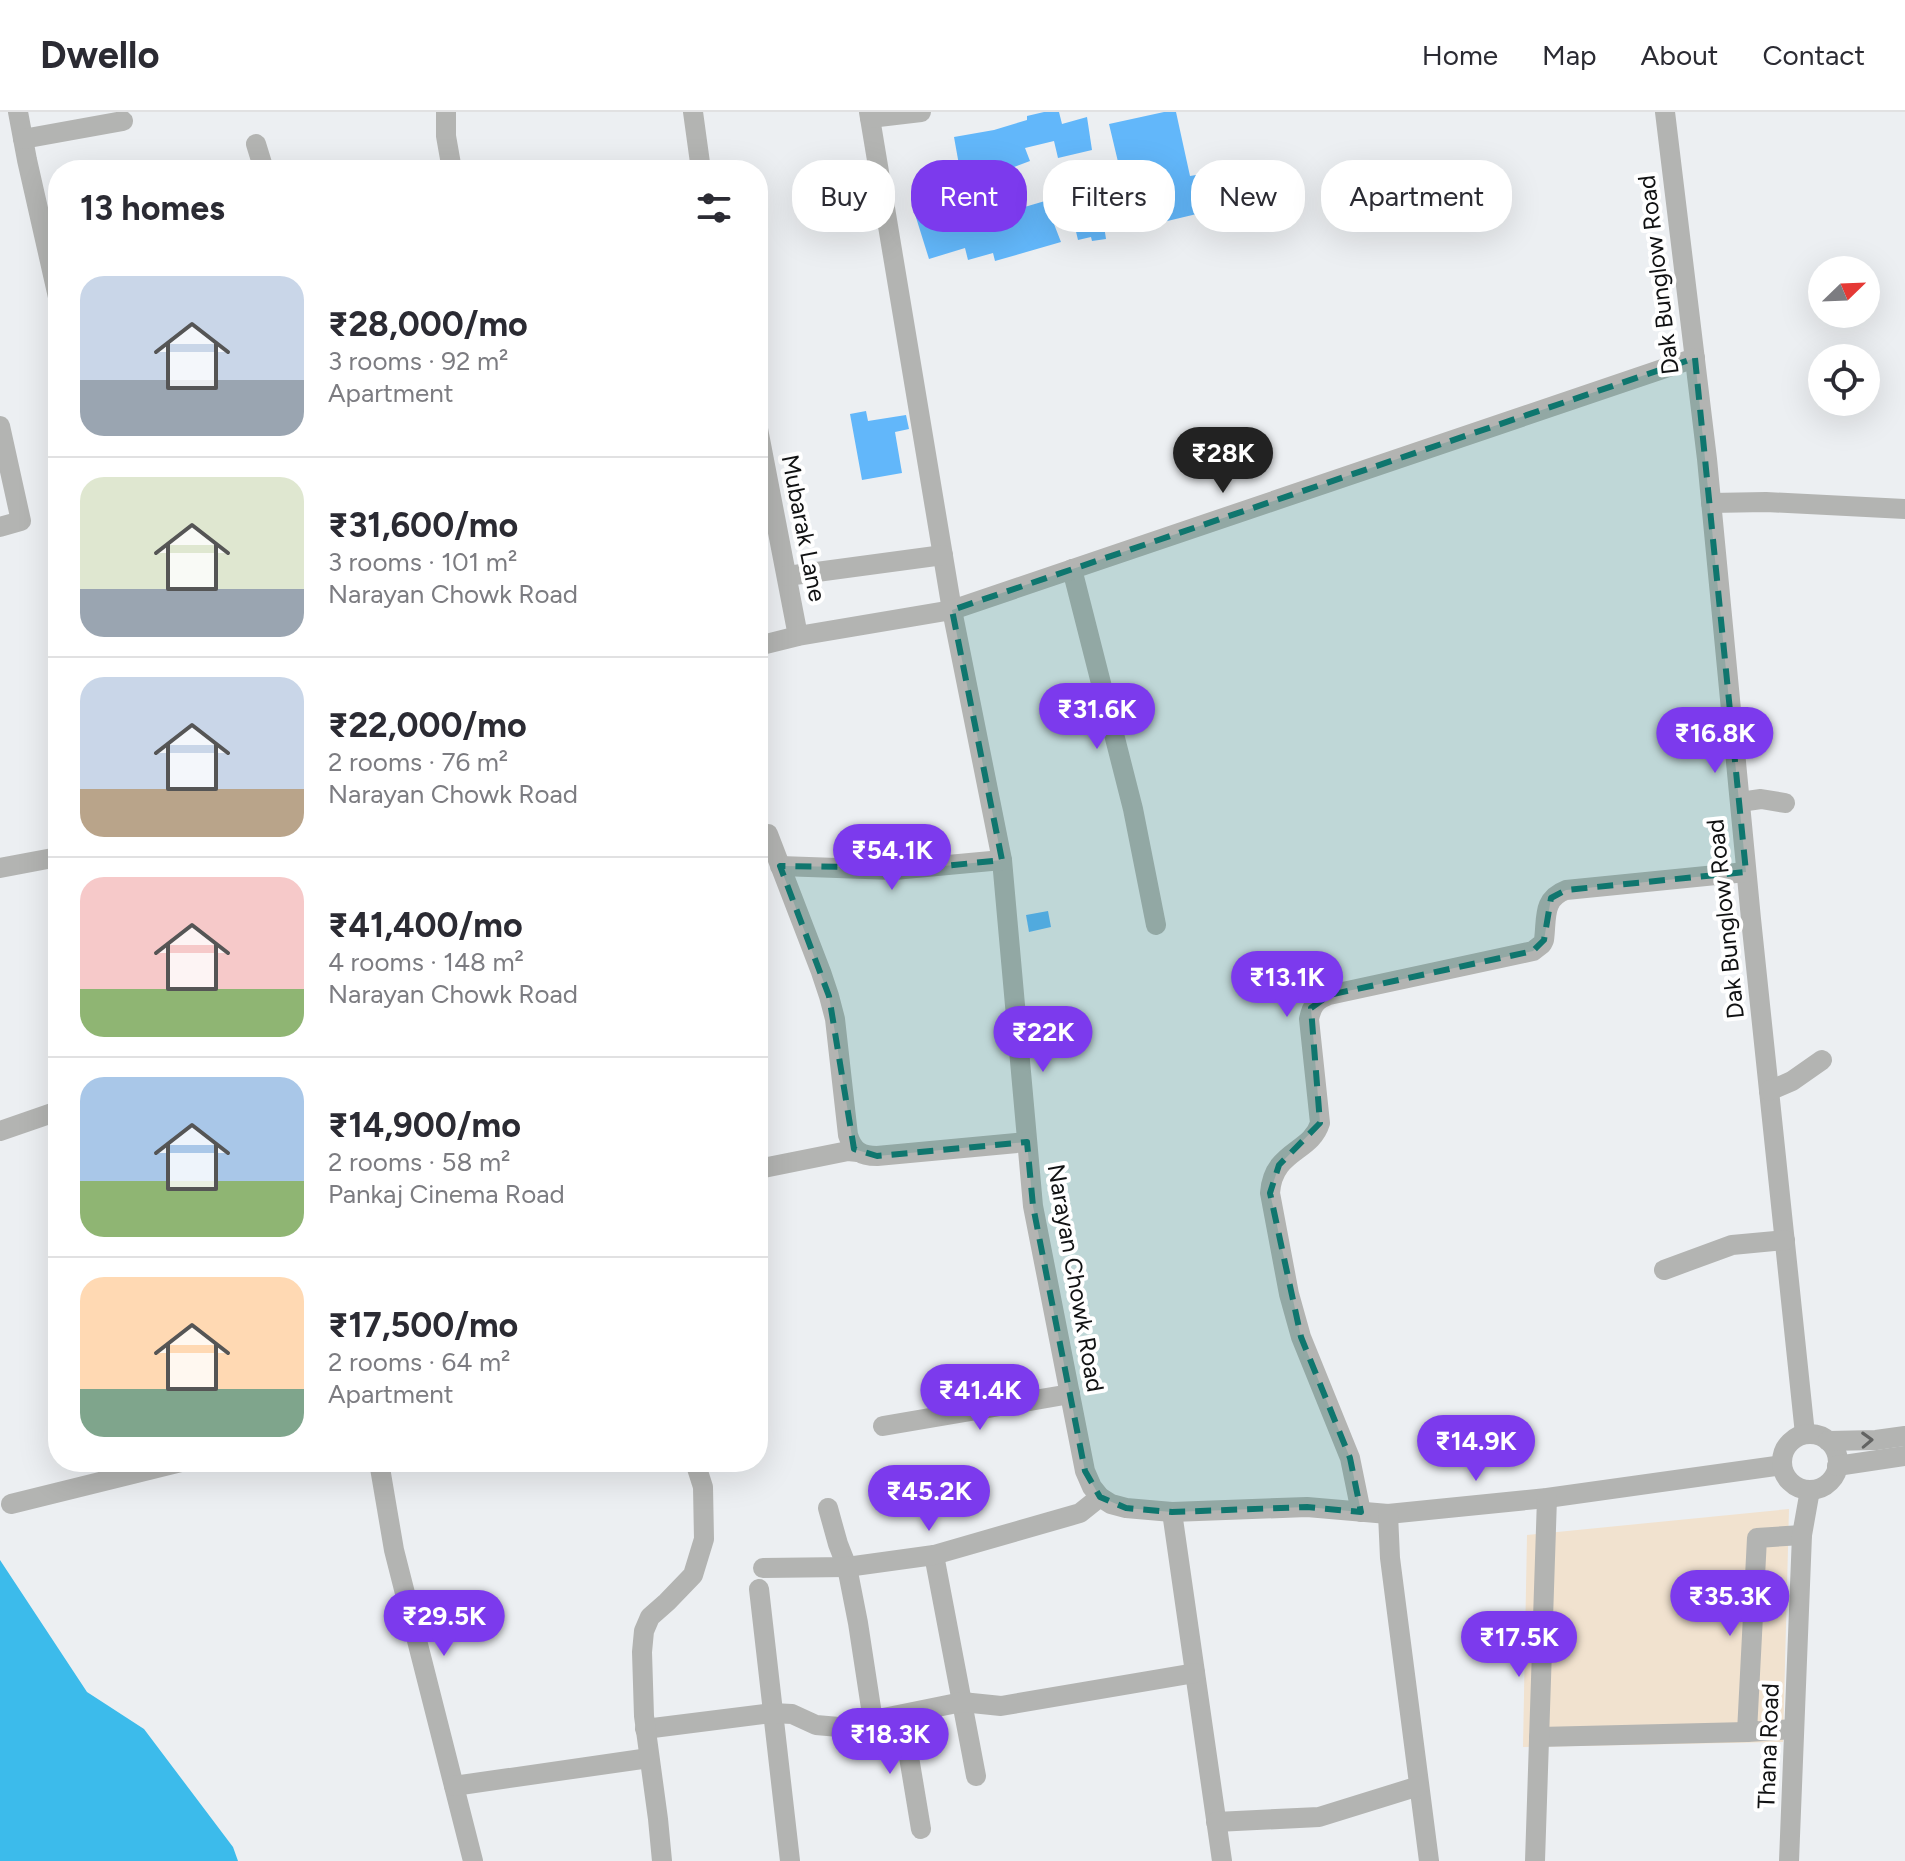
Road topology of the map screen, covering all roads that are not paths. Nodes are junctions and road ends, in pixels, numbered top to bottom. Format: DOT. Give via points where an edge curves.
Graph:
graph roads {
  1 [pos="18,112"];
  2 [pos="446,112"];
  3 [pos="693,112"];
  4 [pos="921,112"];
  5 [pos="1670,114"];
  6 [pos="870,115"];
  7 [pos="123,121"];
  8 [pos="23,139"];
  9 [pos="256,144"];
  10 [pos="261,160"];
  11 [pos="450,160"];
  12 [pos="700,160"];
  13 [pos="48,252"];
  14 [pos="1695,358"];
  15 [pos="0,426"];
  16 [pos="768,480"];
  17 [pos="1711,503"];
  18 [pos="1905,509"];
  19 [pos="0,527"];
  20 [pos="943,555"];
  21 [pos="1072,569"];
  22 [pos="787,576"];
  23 [pos="952,610"];
  24 [pos="798,636"];
  25 [pos="768,644"];
  26 [pos="1740,802"];
  27 [pos="1785,803"];
  28 [pos="768,834"];
  29 [pos="48,859"];
  30 [pos="1002,860"];
  31 [pos="780,866"];
  32 [pos="0,868"];
  33 [pos="1746,872"];
  34 [pos="1156,925"];
  35 [pos="1822,1060"];
  36 [pos="1769,1091"];
  37 [pos="48,1114"];
  38 [pos="0,1131"];
  39 [pos="1027,1142"];
  40 [pos="858,1152"];
  41 [pos="768,1167"];
  42 [pos="1785,1240"];
  43 [pos="1664,1270"];
  44 [pos="1070,1394"];
  45 [pos="883,1426"];
  46 [pos="1805,1434"];
  47 [pos="1905,1436"];
  48 [pos="1828,1441"];
  49 [pos="1905,1456"];
  50 [pos="1782,1465"];
  51 [pos="1837,1466"];
  52 [pos="141,1472"];
  53 [pos="381,1472"];
  54 [pos="698,1472"];
  55 [pos="1810,1490"];
  56 [pos="1100,1497"];
  57 [pos="1547,1498"];
  58 [pos="11,1504"];
  59 [pos="828,1508"];
  60 [pos="1172,1512"];
  61 [pos="1361,1512"];
  62 [pos="1388,1514"];
  63 [pos="1802,1535"];
  64 [pos="934,1555"];
  65 [pos="847,1567"];
  66 [pos="1195,1673"];
  67 [pos="962,1702"];
  68 [pos="772,1713"];
  69 [pos="902,1715"];
  70 [pos="873,1721"];
  71 [pos="645,1729"];
  72 [pos="1794,1729"];
  73 [pos="1747,1732"];
  74 [pos="1539,1737"];
  75 [pos="649,1758"];
  76 [pos="976,1776"];
  77 [pos="454,1786"];
  78 [pos="1419,1786"];
  79 [pos="1216,1822"];
  80 [pos="921,1829"];
  81 [pos="473,1861"];
  82 [pos="662,1861"];
  83 [pos="790,1861"];
  84 [pos="1222,1861"];
  85 [pos="1429,1861"];
  86 [pos="1535,1861"];
  87 [pos="1789,1861"];
  1 -- 8 [label="street"];
  2 -- 11 [label="street"];
  3 -- 12 [label="street"];
  4 -- 6 [label="street"];
  5 -- 14 [label="street, Dak Bunglow Road"];
  6 -- 20 [label="street, Narayan Chowk Road"];
  7 -- 8 [label="street"];
  8 -- 13 [label="street"];
  9 -- 10 [label="street"];
  14 -- 17 [label="street, Dak Bunglow Road"];
  14 -- 21 [label="street"];
  15 -- 19 [label="street" via="21,521"];
  16 -- 22 [label="street, Mubarak Lane"];
  17 -- 18 [label="street"];
  17 -- 26 [label="street, Dak Bunglow Road"];
  20 -- 22 [label="street"];
  20 -- 23 [label="street, Narayan Chowk Road"];
  21 -- 23 [label="street"];
  21 -- 34 [label="street" via="1130,795"];
  22 -- 24 [label="street, Mubarak Lane"];
  23 -- 24 [label="street"];
  23 -- 30 [label="street, Narayan Chowk Road"];
  24 -- 25 [label="street"];
  26 -- 27 [label="street"];
  26 -- 33 [label="street, Dak Bunglow Road"];
  28 -- 31 [label="street"];
  29 -- 32 [label="street"];
  30 -- 31 [label="street" via="894,870"];
  30 -- 39 [label="street, Narayan Chowk Road"];
  31 -- 40 [label="street" via="829,996 848,1135"];
  33 -- 36 [label="street, Dak Bunglow Road"];
  33 -- 61 [label="street" via="1566,890 1551,898 1544,940 1533,951 1329,995 1311,1008 1320,1123 1314,1135 1279,1165 1270,1193 1301,1337 1350,1458"];
  35 -- 36 [label="street"];
  36 -- 42 [label="street, Dak Bunglow Road"];
  37 -- 38 [label="street"];
  39 -- 40 [label="street" via="877,1156"];
  39 -- 44 [label="street, Narayan Chowk Road" via="1033,1206"];
  40 -- 41 [label="street"];
  42 -- 43 [label="street" via="1732,1245"];
  42 -- 46 [label="street, Dak Bunglow Road"];
  44 -- 45 [label="street"];
  44 -- 56 [label="street, Narayan Chowk Road" via="1085,1471"];
  46 -- 48 [label="street"];
  46 -- 50 [label="street" via="1785,1448"];
  48 -- 47 [label="street, one-way"];
  48 -- 51 [label="street"];
  49 -- 51 [label="street"];
  50 -- 55 [label="street" via="1794,1485"];
  50 -- 57 [label="street"];
  51 -- 55 [label="street" via="1827,1483"];
  52 -- 58 [label="street"];
  53 -- 77 [label="street" via="394,1550"];
  54 -- 71 [label="street" via="704,1539 693,1575 650,1617 644,1631"];
  55 -- 63 [label="street, Thana Road"];
  56 -- 60 [label="street" via="1126,1508"];
  56 -- 64 [label="street" via="1080,1513"];
  57 -- 62 [label="street"];
  57 -- 74 [label="street"];
  59 -- 65 [label="street"];
  60 -- 61 [label="street" via="1307,1507"];
  60 -- 66 [label="street"];
  61 -- 62 [label="street"];
  62 -- 78 [label="street"];
  63 -- 72 [label="street, Thana Road"];
  63 -- 73 [label="street" via="1757,1538"];
  64 -- 65 [label="street"];
  64 -- 67 [label="street"];
  65 -- 68 [label="street" via="761,1579"];
  65 -- 70 [label="street"];
  66 -- 67 [label="street" via="1001,1706"];
  66 -- 79 [label="street"];
  67 -- 69 [label="street"];
  67 -- 76 [label="street"];
  68 -- 70 [label="street" via="839,1727"];
  68 -- 71 [label="street"];
  68 -- 83 [label="street"];
  69 -- 70 [label="street"];
  69 -- 80 [label="street"];
  71 -- 75 [label="street"];
  72 -- 73 [label="street"];
  72 -- 87 [label="street, Thana Road"];
  73 -- 74 [label="street"];
  74 -- 86 [label="street"];
  75 -- 77 [label="street"];
  75 -- 82 [label="street"];
  77 -- 81 [label="street"];
  78 -- 79 [label="street" via="1319,1817"];
  78 -- 85 [label="street"];
  79 -- 84 [label="street"];
}
